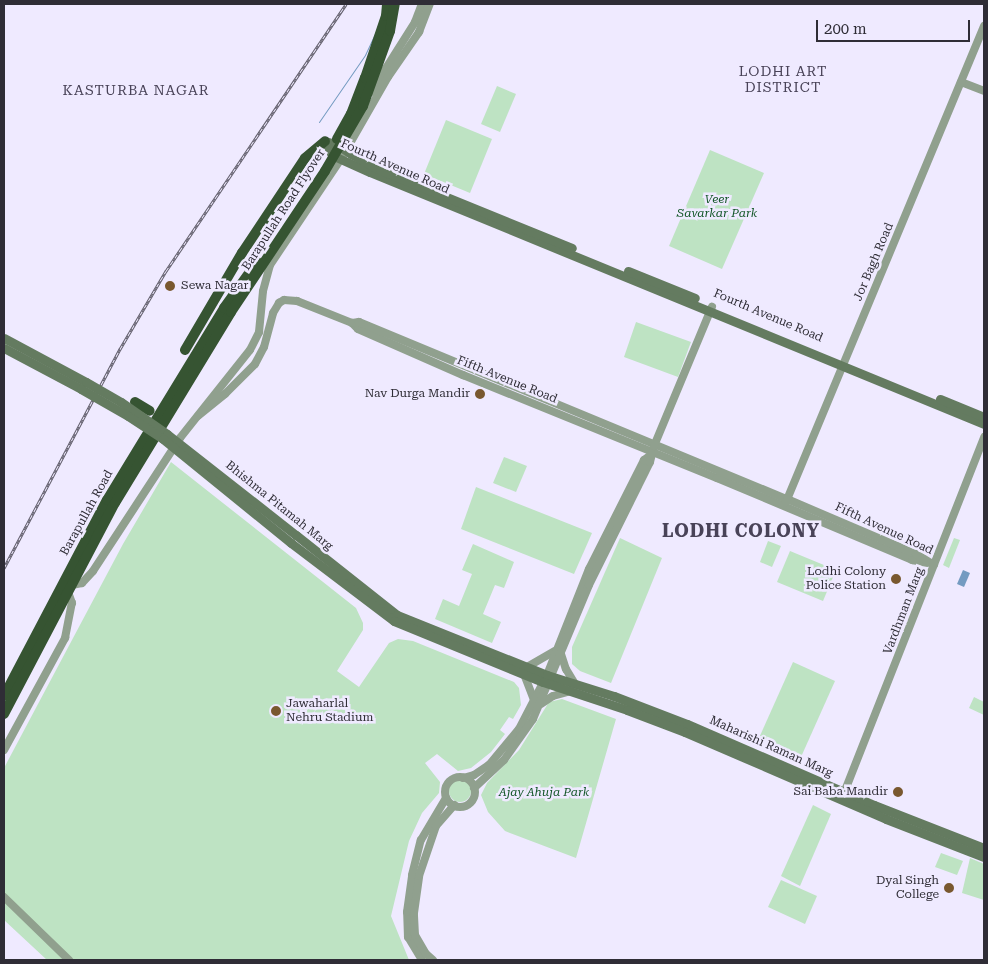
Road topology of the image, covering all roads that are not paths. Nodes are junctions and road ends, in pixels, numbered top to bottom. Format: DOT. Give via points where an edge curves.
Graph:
graph roads {
  1 [pos="387,4"];
  2 [pos="395,4"];
  3 [pos="422,4"];
  4 [pos="430,4"];
  5 [pos="984,26"];
  6 [pos="961,82"];
  7 [pos="984,91"];
  8 [pos="326,140"];
  9 [pos="342,147"];
  10 [pos="337,157"];
  11 [pos="711,309"];
  12 [pos="227,310"];
  13 [pos="203,320"];
  14 [pos="212,327"];
  15 [pos="4,338"];
  16 [pos="196,343"];
  17 [pos="4,348"];
  18 [pos="185,350"];
  19 [pos="844,363"];
  20 [pos="135,402"];
  21 [pos="150,411"];
  22 [pos="198,416"];
  23 [pos="984,417"];
  24 [pos="984,424"];
  25 [pos="984,437"];
  26 [pos="151,442"];
  27 [pos="652,451"];
  28 [pos="788,499"];
  29 [pos="784,507"];
  30 [pos="294,539"];
  31 [pos="934,564"];
  32 [pos="70,588"];
  33 [pos="558,653"];
  34 [pos="525,670"];
  35 [pos="548,679"];
  36 [pos="573,687"];
  37 [pos="4,696"];
  38 [pos="537,702"];
  39 [pos="4,714"];
  40 [pos="4,750"];
  41 [pos="464,778"];
  42 [pos="474,788"];
  43 [pos="844,793"];
  44 [pos="446,798"];
  45 [pos="454,805"];
  46 [pos="984,848"];
  47 [pos="984,857"];
  48 [pos="4,897"];
  49 [pos="70,960"];
  50 [pos="422,960"];
  51 [pos="433,960"];
  1 -- 12 [label="highway, Barapullah Road Flyover, bridge" via="386,16 350,114 320,167"];
  2 -- 12 [label="highway, Barapullah Road Flyover, bridge" via="390,31 363,106 329,164"];
  3 -- 9 [label="street" via="415,22"];
  4 -- 9 [label="street" via="419,32"];
  5 -- 6 [label="street, Jor Bagh Road"];
  6 -- 7 [label="street"];
  6 -- 19 [label="street, Jor Bagh Road"];
  8 -- 9 [label="main road, Fourth Avenue Road"];
  8 -- 10 [label="main road, Fourth Avenue Road"];
  8 -- 13 [label="highway" via="305,158 242,253"];
  9 -- 10 [label="street"];
  9 -- 11 [label="main road, Fourth Avenue Road" via="380,170 676,289"];
  10 -- 11 [label="main road, Fourth Avenue Road"];
  10 -- 22 [label="street" via="269,268 254,342"];
  11 -- 19 [label="main road, Fourth Avenue Road"];
  11 -- 27 [label="street"];
  12 -- 14 [label="highway, Barapullah Road Flyover"];
  12 -- 26 [label="highway, Barapullah Road Flyover"];
  13 -- 14 [label="highway"];
  13 -- 16 [label="highway"];
  14 -- 16 [label="highway, Barapullah Road Flyover"];
  15 -- 30 [label="main road, Bhishma Pitamah Marg, bridge" via="144,417"];
  16 -- 18 [label="highway"];
  16 -- 37 [label="highway, Barapullah Road" via="107,500"];
  17 -- 30 [label="main road, Bhishma Pitamah Marg, bridge" via="143,425"];
  19 -- 23 [label="main road, Fourth Avenue Road"];
  19 -- 24 [label="main road, Fourth Avenue Road"];
  19 -- 28 [label="street, Jor Bagh Road"];
  20 -- 21 [label="highway"];
  22 -- 27 [label="street, Fifth Avenue Road" via="255,364 279,303 297,301 463,375"];
  22 -- 32 [label="street" via="180,438 93,571 82,583"];
  25 -- 31 [label="street, Vardhman Marg"];
  26 -- 32 [label="highway, Barapullah Road"];
  27 -- 28 [label="street, Fifth Avenue Road"];
  27 -- 29 [label="street, Fifth Avenue Road"];
  27 -- 33 [label="street" via="650,462"];
  28 -- 29 [label="street, Jor Bagh Road"];
  28 -- 31 [label="street, Fifth Avenue Road"];
  29 -- 31 [label="street, Fifth Avenue Road" via="912,560"];
  30 -- 34 [label="main road, Bhishma Pitamah Marg" via="397,615"];
  31 -- 43 [label="street, Vardhman Marg"];
  32 -- 39 [label="highway, Barapullah Road"];
  32 -- 40 [label="street" via="72,603 65,638"];
  33 -- 34 [label="street"];
  33 -- 35 [label="street"];
  33 -- 36 [label="street"];
  34 -- 35 [label="main road, Bhishma Pitamah Marg"];
  34 -- 38 [label="street"];
  35 -- 36 [label="main road, Maharishi Raman Marg"];
  35 -- 38 [label="street"];
  36 -- 38 [label="street"];
  36 -- 43 [label="main road, Maharishi Raman Marg" via="614,696 687,724"];
  36 -- 47 [label="main road, Maharishi Raman Marg"];
  38 -- 41 [label="street" via="498,755 479,772"];
  38 -- 42 [label="street" via="515,746"];
  41 -- 42 [label="street"];
  41 -- 44 [label="street" via="449,782"];
  42 -- 45 [label="street" via="470,802"];
  43 -- 46 [label="main road, Maharishi Raman Marg"];
  44 -- 45 [label="street"];
  44 -- 50 [label="street" via="421,840 412,875 407,912 408,937"];
  45 -- 51 [label="street" via="436,826 419,876 415,935"];
  48 -- 49 [label="street"];
}
